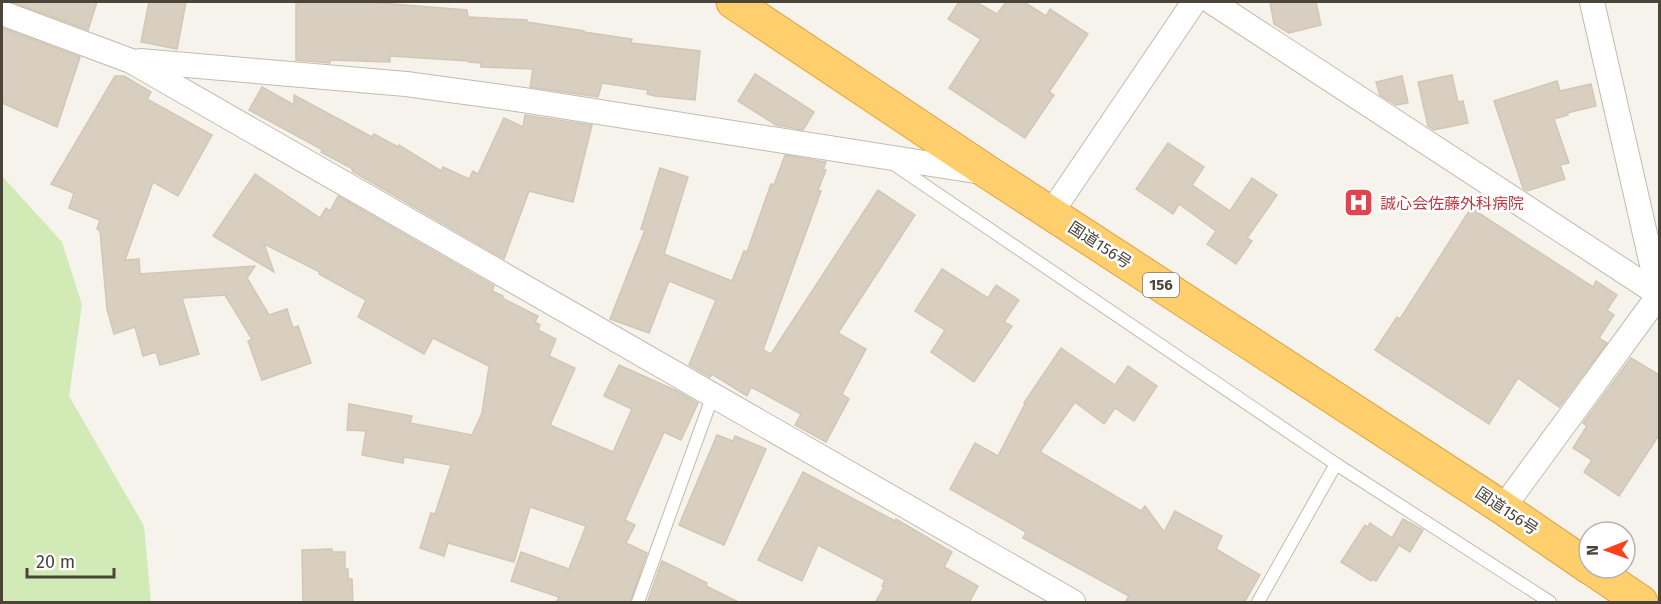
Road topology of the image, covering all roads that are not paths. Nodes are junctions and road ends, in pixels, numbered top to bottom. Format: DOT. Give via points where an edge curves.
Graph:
graph roads {
  1 [pos="733,2"];
  2 [pos="1194,2"];
  3 [pos="1212,2"];
  4 [pos="1592,2"];
  5 [pos="2,14"];
  6 [pos="131,61"];
  7 [pos="882,156"];
  8 [pos="989,173"];
  9 [pos="1051,213"];
  10 [pos="1659,295"];
  11 [pos="713,395"];
  12 [pos="1336,464"];
  13 [pos="1503,507"];
  14 [pos="1577,558"];
  15 [pos="1608,580"];
  16 [pos="638,603"];
  17 [pos="1073,603"];
  18 [pos="1258,603"];
  19 [pos="1550,603"];
  20 [pos="1641,603"];
  1 -- 8 [label="highway, 国道156号 / 156"];
  2 -- 9 [label="street"];
  3 -- 10 [label="street"];
  4 -- 10 [label="street"];
  5 -- 6 [label="street"];
  6 -- 7 [label="street" via="406,84"];
  6 -- 11 [label="street"];
  7 -- 8 [label="street"];
  7 -- 12 [label="lane"];
  8 -- 9 [label="highway, 国道156号 / 156"];
  9 -- 13 [label="highway, 国道156号 / 156"];
  10 -- 13 [label="street"];
  11 -- 16 [label="lane"];
  11 -- 17 [label="street"];
  12 -- 18 [label="lane"];
  12 -- 19 [label="lane"];
  13 -- 14 [label="highway, 国道156号 / 156"];
  15 -- 20 [label="highway, 国道156号 / 156"];
}
